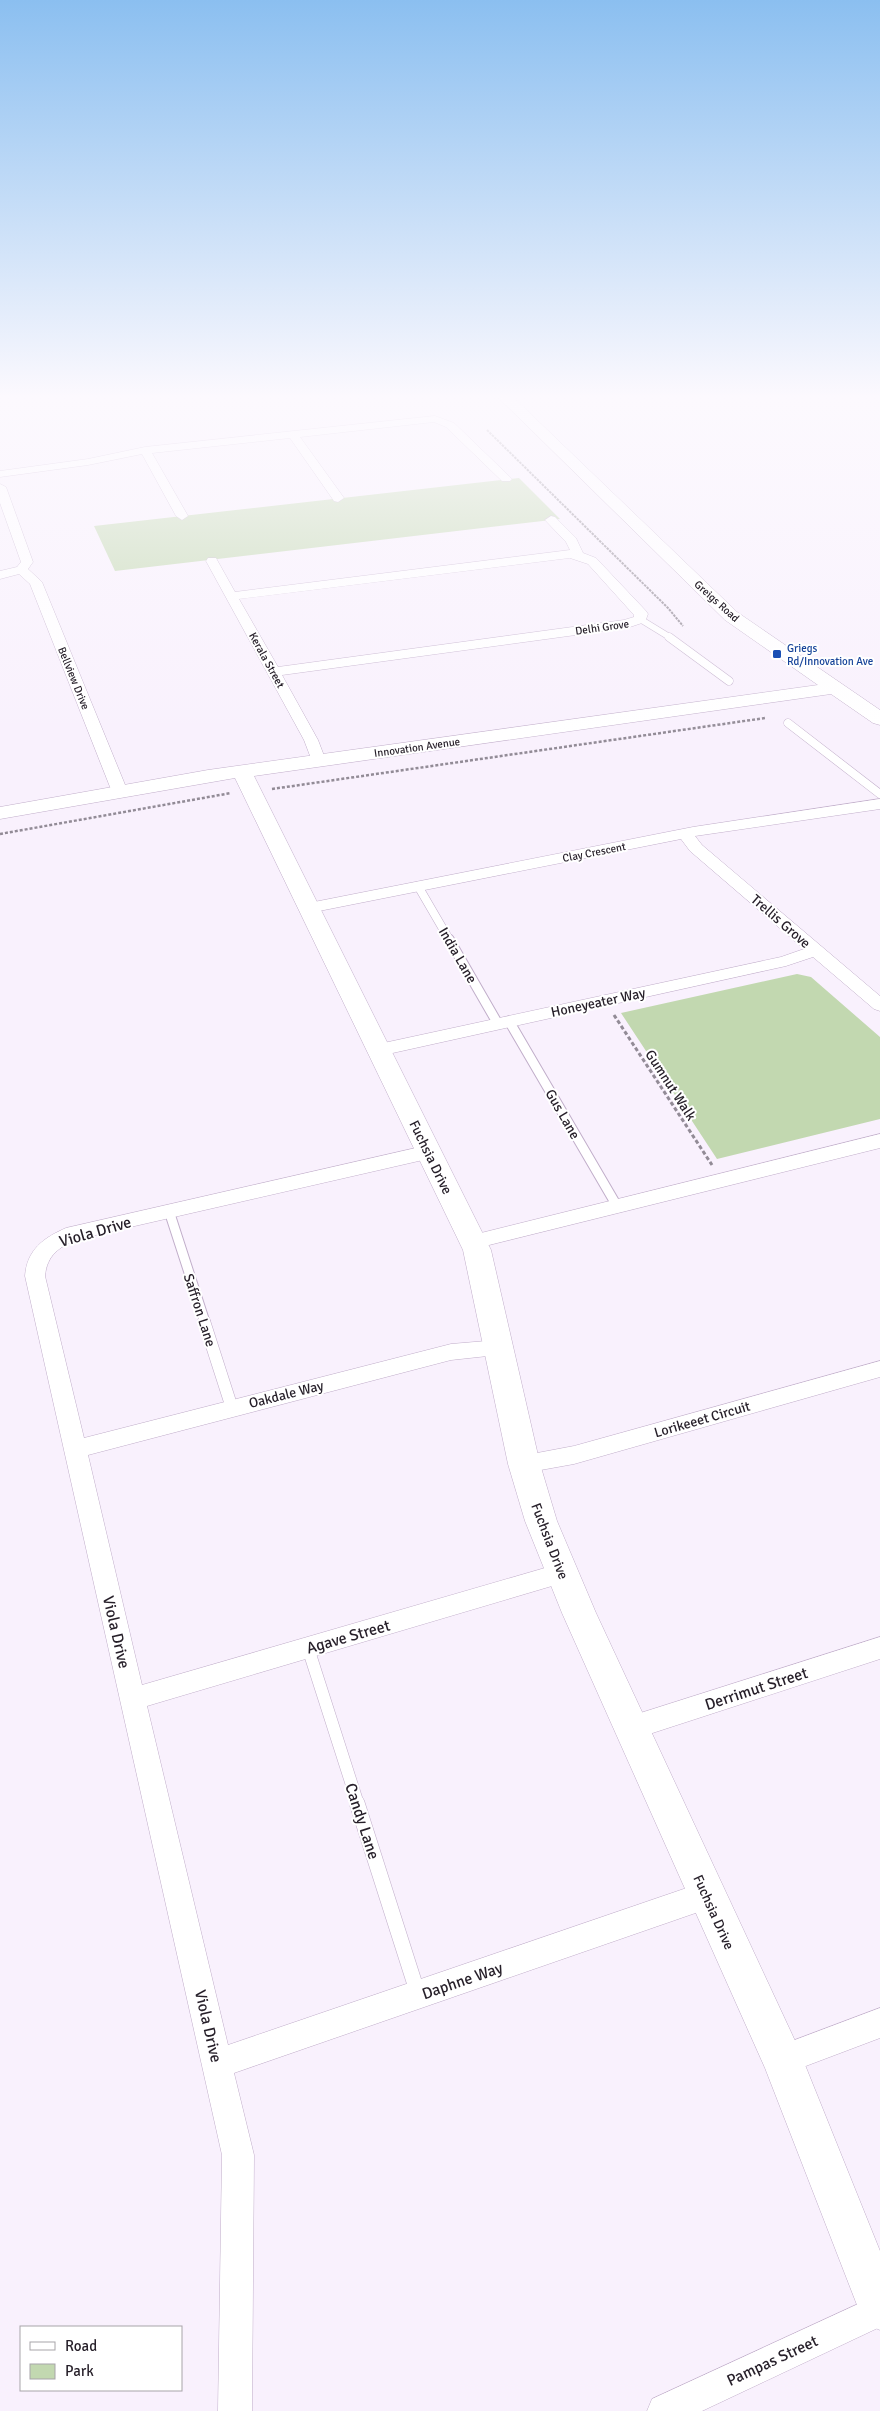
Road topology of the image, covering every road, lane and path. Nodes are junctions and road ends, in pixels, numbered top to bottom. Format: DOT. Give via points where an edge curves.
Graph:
graph roads {
  1 [pos="6,511"];
  2 [pos="179,511"];
  3 [pos="569,511"];
  4 [pos="622,511"];
  5 [pos="182,516"];
  6 [pos="551,520"];
  7 [pos="578,555"];
  8 [pos="212,562"];
  9 [pos="21,570"];
  10 [pos="0,575"];
  11 [pos="231,596"];
  12 [pos="640,619"];
  13 [pos="685,630"];
  14 [pos="273,672"];
  15 [pos="729,681"];
  16 [pos="835,688"];
  17 [pos="759,719"];
  18 [pos="880,720"];
  19 [pos="788,724"];
  20 [pos="319,761"];
  21 [pos="247,781"];
  22 [pos="120,792"];
  23 [pos="880,794"];
  24 [pos="880,804"];
  25 [pos="0,813"];
  26 [pos="0,834"];
  27 [pos="685,834"];
  28 [pos="418,886"];
  29 [pos="309,908"];
  30 [pos="816,950"];
  31 [pos="604,1001"];
  32 [pos="880,1005"];
  33 [pos="504,1023"];
  34 [pos="379,1050"];
  35 [pos="880,1141"];
  36 [pos="429,1152"];
  37 [pos="721,1180"];
  38 [pos="618,1206"];
  39 [pos="169,1211"];
  40 [pos="473,1242"];
  41 [pos="498,1348"];
  42 [pos="880,1369"];
  43 [pos="232,1408"];
  44 [pos="75,1449"];
  45 [pos="524,1464"];
  46 [pos="562,1573"];
  47 [pos="308,1648"];
  48 [pos="880,1648"];
  49 [pos="133,1699"];
  50 [pos="631,1728"];
  51 [pos="707,1895"];
  52 [pos="418,1995"];
  53 [pos="880,2023"];
  54 [pos="782,2060"];
  55 [pos="217,2064"];
  56 [pos="880,2308"];
  57 [pos="235,2411"];
  58 [pos="664,2411"];
  1 -- 9 [label="street" via="28,562"];
  2 -- 5 [label="street"];
  3 -- 13 [label="path" via="668,608"];
  4 -- 16 [label="street, Greigs Road" via="731,616"];
  6 -- 7 [label="street" via="572,541"];
  7 -- 11 [label="street"];
  7 -- 12 [label="street, Delhi Grove" via="592,561 639,610"];
  8 -- 11 [label="street, Kerala Street"];
  9 -- 10 [label="street"];
  9 -- 22 [label="street, Bellview Drive" via="36,582"];
  11 -- 14 [label="street, Kerala Street"];
  12 -- 14 [label="street, Delhi Grove" via="627,624"];
  12 -- 15 [label="lane"];
  14 -- 20 [label="street, Kerala Street" via="311,740"];
  16 -- 18 [label="street, Greigs Road"];
  16 -- 20 [label="street, Innovation Avenue"];
  17 -- 21 [label="path" via="280,788"];
  19 -- 23 [label="lane"];
  20 -- 21 [label="street, Innovation Avenue"];
  21 -- 22 [label="street, Innovation Avenue"];
  21 -- 26 [label="path"];
  21 -- 29 [label="street, Fuchsia Drive"];
  22 -- 25 [label="street, Innovation Avenue"];
  24 -- 27 [label="street, Clay Crescent"];
  27 -- 28 [label="street, Clay Crescent"];
  27 -- 30 [label="street, Trellis Grove" via="696,848"];
  28 -- 29 [label="street, Clay Crescent"];
  28 -- 33 [label="lane, India Lane"];
  29 -- 34 [label="street, Fuchsia Drive"];
  30 -- 31 [label="street, Honeyeater Way" via="786,961"];
  30 -- 32 [label="street, Trellis Grove"];
  31 -- 33 [label="street, Honeyeater Way"];
  31 -- 37 [label="path, Gumnut Walk"];
  33 -- 34 [label="street, Honeyeater Way"];
  33 -- 38 [label="lane, Gus Lane"];
  34 -- 36 [label="street, Fuchsia Drive"];
  35 -- 37 [label="street"];
  36 -- 39 [label="street, Viola Drive"];
  36 -- 40 [label="street, Fuchsia Drive"];
  37 -- 38 [label="street"];
  38 -- 40 [label="street"];
  39 -- 43 [label="lane, Saffron Lane"];
  39 -- 44 [label="street, Viola Drive" via="73,1233 42,1250 35,1265"];
  40 -- 41 [label="street, Fuchsia Drive"];
  41 -- 43 [label="street, Oakdale Way" via="451,1352"];
  41 -- 45 [label="street, Fuchsia Drive"];
  42 -- 45 [label="street, Lorikeeet Circuit" via="574,1455"];
  43 -- 44 [label="street, Oakdale Way"];
  44 -- 49 [label="street, Viola Drive"];
  45 -- 46 [label="street, Fuchsia Drive" via="540,1521"];
  46 -- 47 [label="street, Agave Street"];
  46 -- 50 [label="street, Fuchsia Drive"];
  47 -- 49 [label="street, Agave Street"];
  47 -- 52 [label="lane, Candy Lane"];
  48 -- 50 [label="street, Derrimut Street"];
  49 -- 55 [label="street, Viola Drive"];
  50 -- 51 [label="street, Fuchsia Drive"];
  51 -- 52 [label="street, Daphne Way"];
  51 -- 54 [label="street, Fuchsia Drive"];
  52 -- 55 [label="street, Daphne Way"];
  53 -- 54 [label="street"];
  54 -- 56 [label="street, Fuchsia Drive"];
  55 -- 57 [label="street, Viola Drive" via="238,2155"];
  56 -- 58 [label="street, Pampas Street"];
}
